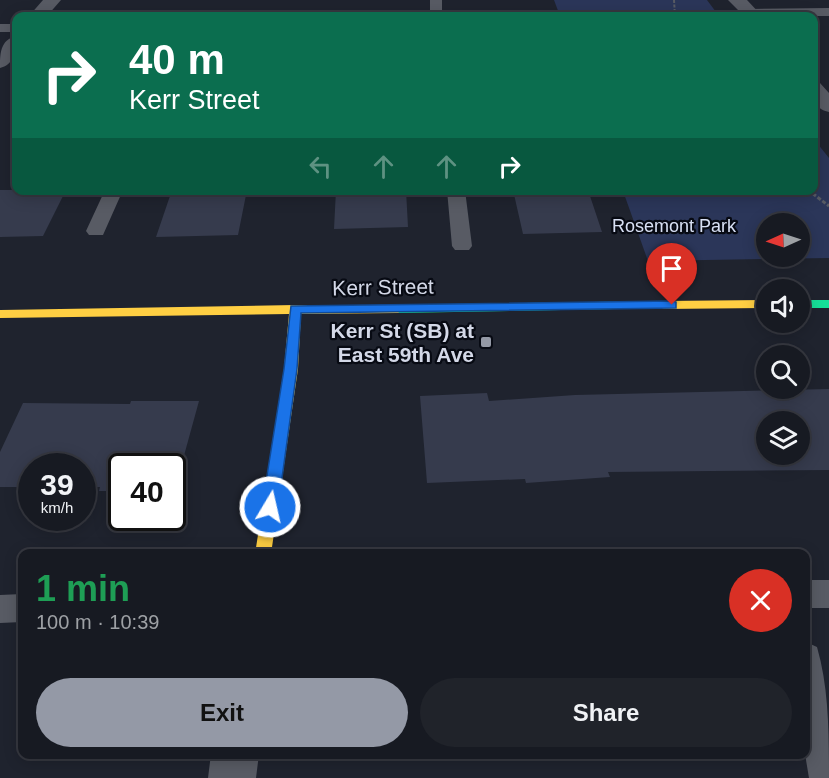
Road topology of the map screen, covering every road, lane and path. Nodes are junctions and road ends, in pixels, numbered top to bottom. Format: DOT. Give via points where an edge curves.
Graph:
graph roads {
  1 [pos="52,0"];
  2 [pos="737,0"];
  3 [pos="42,12"];
  4 [pos="748,12"];
  5 [pos="12,45"];
  6 [pos="0,62"];
  7 [pos="818,93"];
  8 [pos="829,106"];
  9 [pos="112,195"];
  10 [pos="457,195"];
  11 [pos="815,195"];
  12 [pos="829,206"];
  13 [pos="96,231"];
  14 [pos="462,246"];
  15 [pos="756,304"];
  16 [pos="810,304"];
  17 [pos="829,304"];
  18 [pos="295,309"];
  19 [pos="0,314"];
  20 [pos="264,549"];
  21 [pos="810,594"];
  22 [pos="829,594"];
  23 [pos="18,608"];
  24 [pos="0,609"];
  25 [pos="810,681"];
  26 [pos="234,759"];
  27 [pos="232,778"];
  28 [pos="827,778"];
  1 -- 3 [label="street"];
  2 -- 4 [label="street"];
  5 -- 6 [label="street"];
  7 -- 8 [label="street"];
  9 -- 13 [label="lane"];
  10 -- 14 [label="lane"];
  11 -- 12 [label="path"];
  15 -- 18 [label="street, Kerr Street"];
  16 -- 17 [label="street"];
  18 -- 19 [label="street, Kerr Street"];
  18 -- 20 [label="street" via="292,359"];
  21 -- 22 [label="lane"];
  23 -- 24 [label="lane"];
  25 -- 28 [label="lane"];
  26 -- 27 [label="street"];
}
